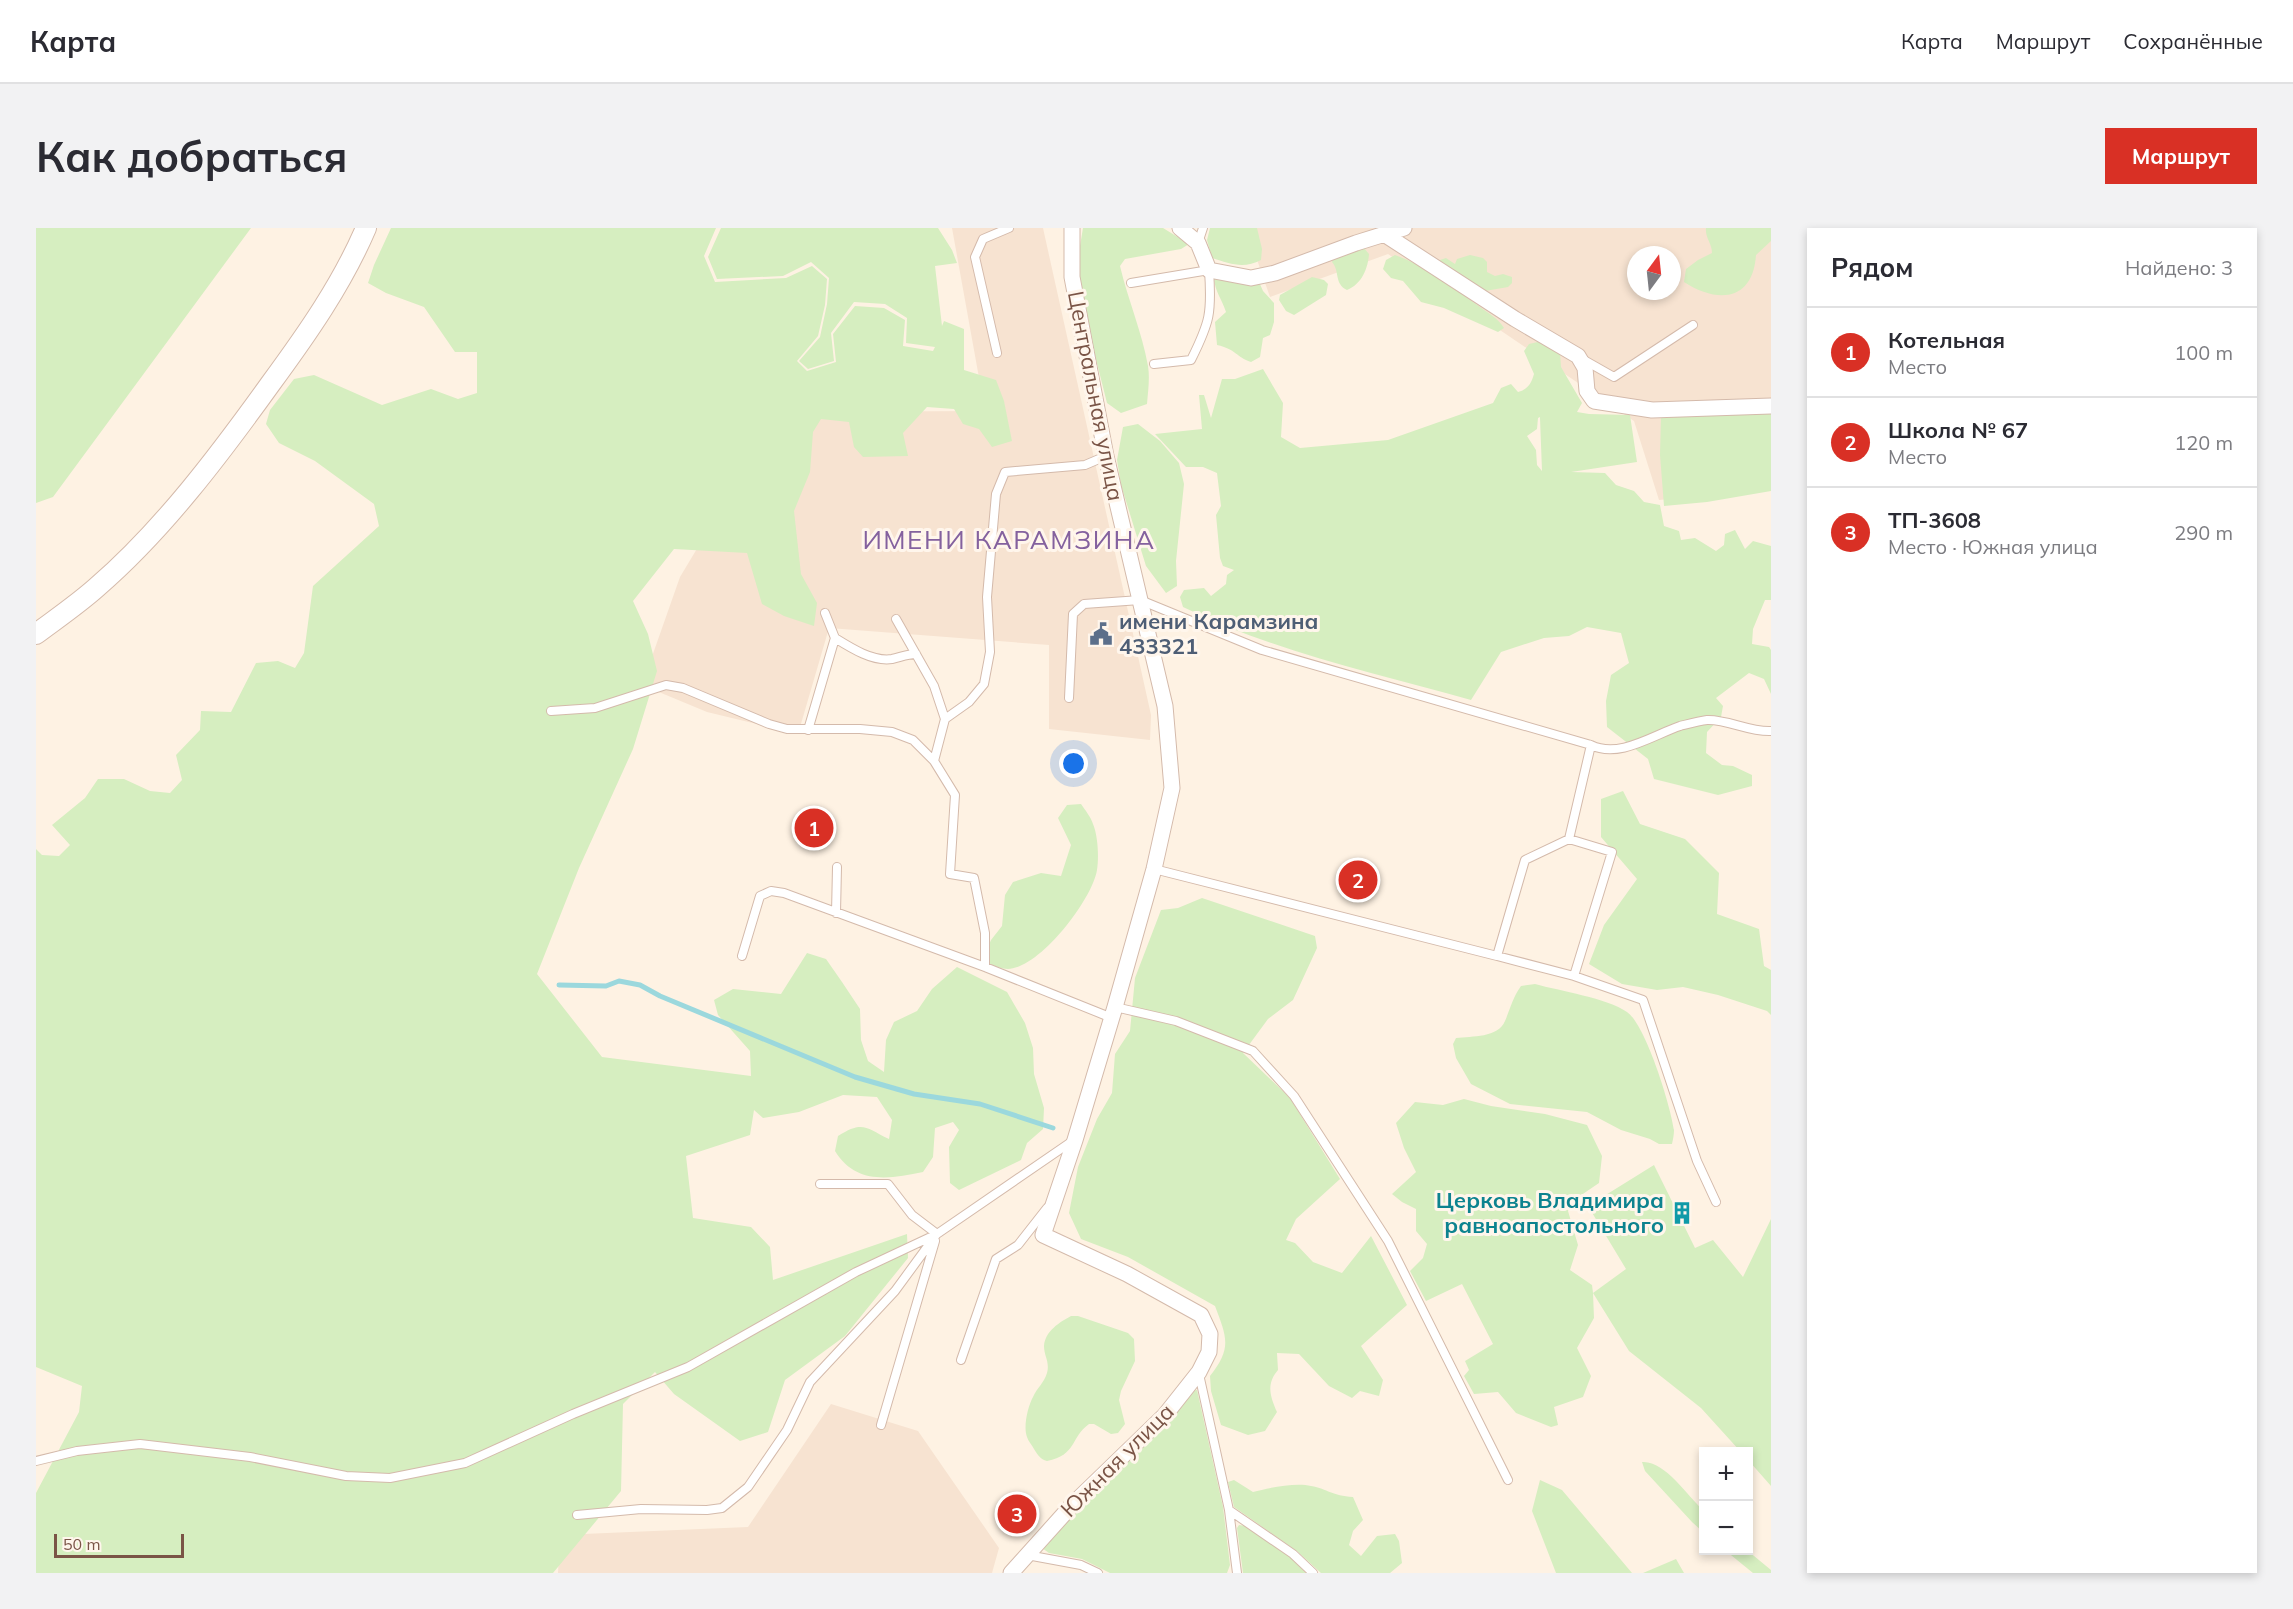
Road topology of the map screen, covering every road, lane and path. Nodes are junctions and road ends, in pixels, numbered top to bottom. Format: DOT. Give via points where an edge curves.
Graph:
graph roads {
  1 [pos="366,228"];
  2 [pos="1009,228"];
  3 [pos="1072,228"];
  4 [pos="1180,228"];
  5 [pos="1203,228"];
  6 [pos="1404,228"];
  7 [pos="1384,234"];
  8 [pos="1356,235"];
  9 [pos="1198,243"];
  10 [pos="1209,270"];
  11 [pos="1131,283"];
  12 [pos="1693,325"];
  13 [pos="997,353"];
  14 [pos="1578,356"];
  15 [pos="1154,364"];
  16 [pos="1771,406"];
  17 [pos="1106,456"];
  18 [pos="1140,600"];
  19 [pos="825,613"];
  20 [pos="896,619"];
  21 [pos="36,634"];
  22 [pos="835,638"];
  23 [pos="916,654"];
  24 [pos="1069,698"];
  25 [pos="551,711"];
  26 [pos="945,719"];
  27 [pos="808,730"];
  28 [pos="1771,731"];
  29 [pos="1591,745"];
  30 [pos="934,761"];
  31 [pos="1569,839"];
  32 [pos="837,867"];
  33 [pos="1154,870"];
  34 [pos="836,913"];
  35 [pos="742,956"];
  36 [pos="1497,956"];
  37 [pos="985,967"];
  38 [pos="1575,976"];
  39 [pos="1114,1013"];
  40 [pos="1075,1140"];
  41 [pos="820,1184"];
  42 [pos="1054,1200"];
  43 [pos="1716,1202"];
  44 [pos="937,1234"];
  45 [pos="961,1360"];
  46 [pos="1199,1372"];
  47 [pos="881,1425"];
  48 [pos="36,1461"];
  49 [pos="1508,1480"];
  50 [pos="1229,1510"];
  51 [pos="577,1515"];
  52 [pos="1026,1555"];
  53 [pos="1011,1573"];
  54 [pos="1098,1573"];
  55 [pos="1237,1573"];
  56 [pos="1313,1573"];
  1 -- 21 [label="street" via="352,261 309,329 235,433 158,527 98,587"];
  2 -- 13 [label="lane" via="983,239 975,257"];
  3 -- 17 [label="street, Центральная улица" via="1072,277"];
  4 -- 9 [label="street"];
  5 -- 9 [label="lane"];
  6 -- 7 [label="street"];
  7 -- 8 [label="street"];
  7 -- 14 [label="street"];
  8 -- 10 [label="street" via="1275,273 1251,278"];
  9 -- 10 [label="street"];
  10 -- 11 [label="lane"];
  10 -- 15 [label="lane" via="1209,321 1191,360"];
  12 -- 14 [label="lane" via="1614,377"];
  14 -- 16 [label="street" via="1587,391 1594,401 1652,410"];
  17 -- 18 [label="street, Центральная улица"];
  17 -- 26 [label="lane" via="1085,465 1005,472 996,494 987,597 990,652 984,684 969,702"];
  18 -- 24 [label="lane" via="1084,604 1073,614"];
  18 -- 29 [label="lane" via="1262,650"];
  18 -- 33 [label="street, Центральная улица" via="1165,706 1172,788"];
  19 -- 22 [label="lane"];
  20 -- 23 [label="lane"];
  22 -- 23 [label="lane" via="853,649 882,658"];
  22 -- 27 [label="lane"];
  23 -- 26 [label="lane"];
  25 -- 27 [label="lane" via="595,708 666,685 683,688 769,724"];
  26 -- 30 [label="lane"];
  27 -- 30 [label="lane" via="892,732 913,740"];
  28 -- 29 [label="lane" via="1759,732 1708,720 1615,749"];
  29 -- 31 [label="lane"];
  30 -- 37 [label="lane" via="955,795 950,874 974,879 985,933"];
  31 -- 36 [label="lane" via="1524,860"];
  31 -- 38 [label="lane" via="1612,852"];
  32 -- 34 [label="lane"];
  33 -- 36 [label="lane"];
  33 -- 39 [label="street, Центральная улица"];
  34 -- 35 [label="lane" via="784,893 771,891 760,896"];
  34 -- 37 [label="lane"];
  36 -- 38 [label="lane"];
  37 -- 39 [label="lane"];
  38 -- 43 [label="lane" via="1643,1000 1697,1161"];
  39 -- 40 [label="street, Центральная улица"];
  39 -- 49 [label="lane" via="1176,1021 1253,1051 1294,1096 1388,1241"];
  40 -- 42 [label="street, Центральная улица"];
  40 -- 44 [label="lane"];
  41 -- 44 [label="lane" via="888,1184 912,1215"];
  42 -- 45 [label="lane" via="1018,1245 996,1259"];
  42 -- 46 [label="street, Южная улица" via="1043,1235 1127,1274 1201,1315 1210,1334 1209,1352"];
  44 -- 47 [label="lane"];
  44 -- 48 [label="lane" via="856,1272 688,1367 465,1463 390,1478 346,1476 250,1457 140,1444 77,1450"];
  44 -- 51 [label="lane" via="895,1291 810,1382 787,1430 748,1487 734,1499 722,1508 707,1510 641,1509"];
  46 -- 50 [label="lane"];
  46 -- 52 [label="street, Южная улица" via="1165,1415"];
  50 -- 55 [label="lane"];
  50 -- 56 [label="lane" via="1293,1554"];
  52 -- 53 [label="street, Южная улица"];
  52 -- 54 [label="lane" via="1081,1565"];
}
